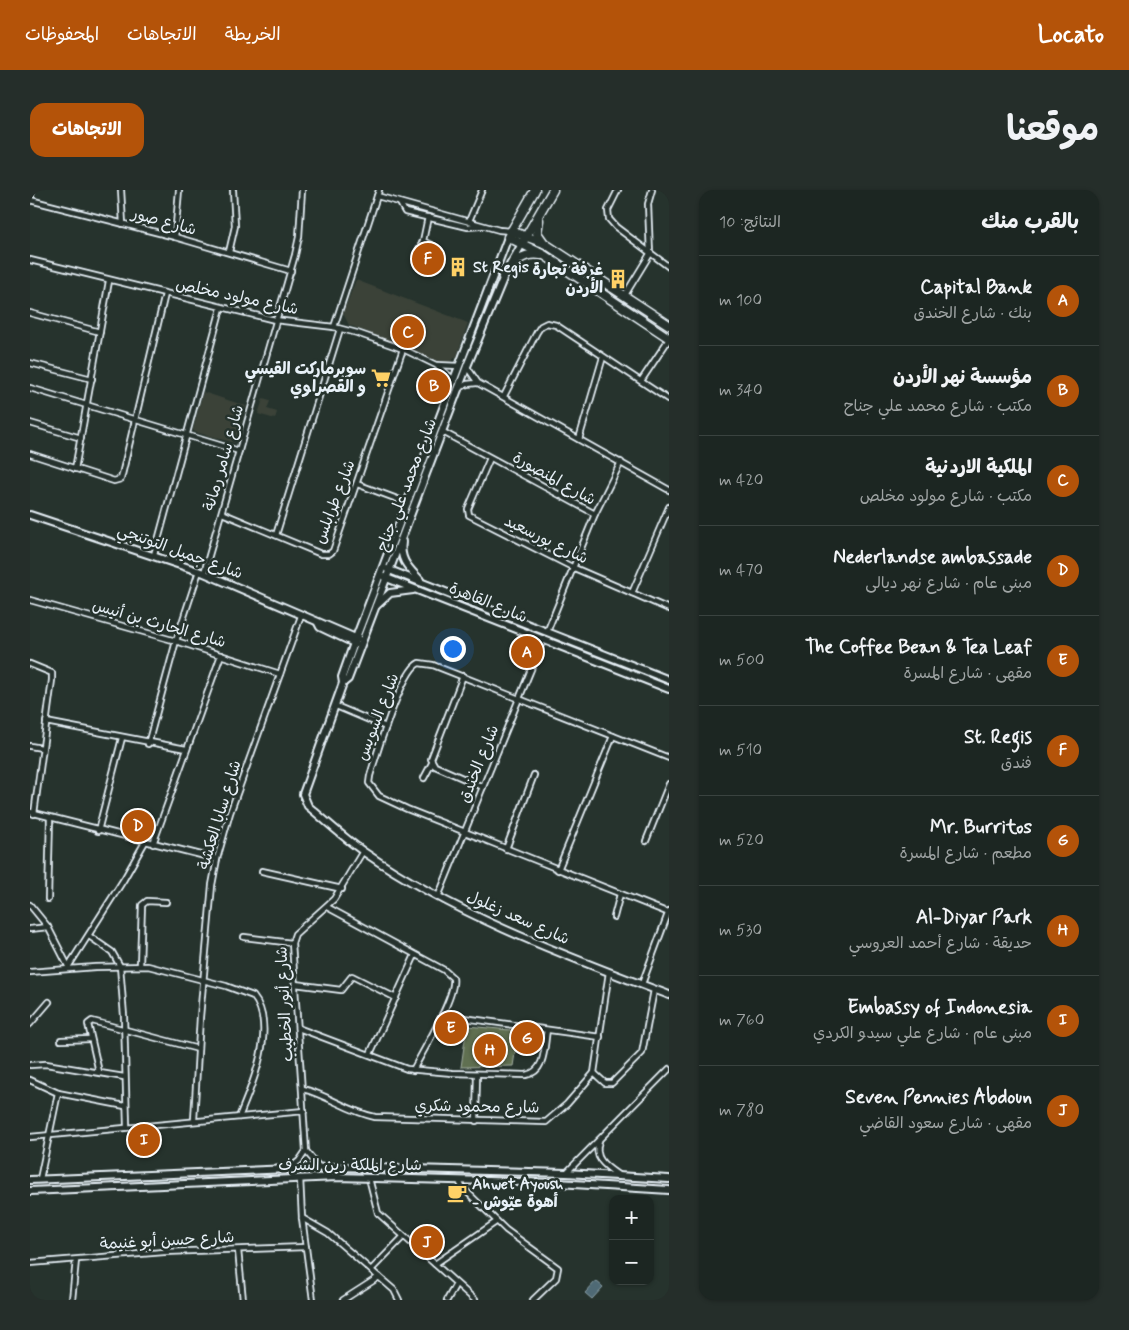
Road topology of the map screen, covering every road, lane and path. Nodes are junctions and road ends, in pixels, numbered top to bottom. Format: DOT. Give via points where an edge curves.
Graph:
graph roads {
  1 [pos="32,190"];
  2 [pos="121,190"];
  3 [pos="179,190"];
  4 [pos="233,190"];
  5 [pos="302,190"];
  6 [pos="379,190"];
  7 [pos="482,190"];
  8 [pos="535,190"];
  9 [pos="553,190"];
  10 [pos="618,190"];
  11 [pos="652,190"];
  12 [pos="377,196"];
  13 [pos="30,200"];
  14 [pos="400,203"];
  15 [pos="541,212"];
  16 [pos="428,217"];
  17 [pos="469,221"];
  18 [pos="123,224"];
  19 [pos="483,225"];
  20 [pos="509,234"];
  21 [pos="527,236"];
  22 [pos="175,237"];
  23 [pos="423,241"];
  24 [pos="522,244"];
  25 [pos="546,245"];
  26 [pos="229,252"];
  27 [pos="650,254"];
  28 [pos="544,255"];
  29 [pos="30,260"];
  30 [pos="669,267"];
  31 [pos="291,270"];
  32 [pos="503,278"];
  33 [pos="109,281"];
  34 [pos="165,294"];
  35 [pos="625,295"];
  36 [pos="221,308"];
  37 [pos="30,313"];
  38 [pos="276,320"];
  39 [pos="669,325"];
  40 [pos="334,327"];
  41 [pos="340,329"];
  42 [pos="100,332"];
  43 [pos="669,338"];
  44 [pos="403,350"];
  45 [pos="603,357"];
  46 [pos="30,363"];
  47 [pos="436,365"];
  48 [pos="459,366"];
  49 [pos="467,366"];
  50 [pos="92,379"];
  51 [pos="455,381"];
  52 [pos="641,381"];
  53 [pos="478,383"];
  54 [pos="30,388"];
  55 [pos="458,389"];
  56 [pos="504,396"];
  57 [pos="669,400"];
  58 [pos="87,404"];
  59 [pos="135,419"];
  60 [pos="30,423"];
  61 [pos="443,432"];
  62 [pos="186,435"];
  63 [pos="81,438"];
  64 [pos="579,438"];
  65 [pos="239,451"];
  66 [pos="30,454"];
  67 [pos="490,458"];
  68 [pos="621,462"];
  69 [pos="75,469"];
  70 [pos="356,484"];
  71 [pos="669,490"];
  72 [pos="408,503"];
  73 [pos="669,507"];
  74 [pos="222,513"];
  75 [pos="595,514"];
  76 [pos="30,515"];
  77 [pos="403,531"];
  78 [pos="276,535"];
  79 [pos="154,555"];
  80 [pos="572,567"];
  81 [pos="386,568"];
  82 [pos="201,572"];
  83 [pos="383,577"];
  84 [pos="421,581"];
  85 [pos="418,590"];
  86 [pos="632,593"];
  87 [pos="30,600"];
  88 [pos="374,609"];
  89 [pos="669,609"];
  90 [pos="301,616"];
  91 [pos="547,632"];
  92 [pos="543,640"];
  93 [pos="176,641"];
  94 [pos="358,642"];
  95 [pos="220,655"];
  96 [pos="30,664"];
  97 [pos="280,674"];
  98 [pos="462,676"];
  99 [pos="669,680"];
  100 [pos="669,689"];
  101 [pos="519,700"];
  102 [pos="336,706"];
  103 [pos="46,722"];
  104 [pos="386,727"];
  105 [pos="613,736"];
  106 [pos="122,738"];
  107 [pos="148,744"];
  108 [pos="30,746"];
  109 [pos="42,748"];
  110 [pos="186,749"];
  111 [pos="669,758"];
  112 [pos="432,763"];
  113 [pos="534,775"];
  114 [pos="424,778"];
  115 [pos="669,784"];
  116 [pos="483,787"];
  117 [pos="32,813"];
  118 [pos="50,818"];
  119 [pos="98,831"];
  120 [pos="464,834"];
  121 [pos="646,841"];
  122 [pos="145,842"];
  123 [pos="153,844"];
  124 [pos="506,849"];
  125 [pos="363,851"];
  126 [pos="217,859"];
  127 [pos="558,870"];
  128 [pos="262,871"];
  129 [pos="342,889"];
  130 [pos="620,894"];
  131 [pos="438,897"];
  132 [pos="48,899"];
  133 [pos="166,902"];
  134 [pos="30,905"];
  135 [pos="327,907"];
  136 [pos="669,912"];
  137 [pos="614,917"];
  138 [pos="48,927"];
  139 [pos="30,929"];
  140 [pos="89,936"];
  141 [pos="244,937"];
  142 [pos="292,943"];
  143 [pos="415,955"];
  144 [pos="140,965"];
  145 [pos="120,966"];
  146 [pos="69,968"];
  147 [pos="30,972"];
  148 [pos="609,972"];
  149 [pos="204,980"];
  150 [pos="295,984"];
  151 [pos="642,984"];
  152 [pos="654,990"];
  153 [pos="669,995"];
  154 [pos="396,998"];
  155 [pos="49,1002"];
  156 [pos="442,1015"];
  157 [pos="30,1024"];
  158 [pos="298,1028"];
  159 [pos="124,1029"];
  160 [pos="547,1030"];
  161 [pos="600,1037"];
  162 [pos="91,1039"];
  163 [pos="61,1040"];
  164 [pos="198,1049"];
  165 [pos="370,1054"];
  166 [pos="30,1065"];
  167 [pos="669,1069"];
  168 [pos="413,1070"];
  169 [pos="99,1072"];
  170 [pos="594,1073"];
  171 [pos="476,1074"];
  172 [pos="124,1077"];
  173 [pos="30,1080"];
  174 [pos="303,1089"];
  175 [pos="58,1093"];
  176 [pos="126,1106"];
  177 [pos="304,1112"];
  178 [pos="239,1117"];
  179 [pos="194,1120"];
  180 [pos="476,1121"];
  181 [pos="127,1126"];
  182 [pos="50,1134"];
  183 [pos="30,1137"];
  184 [pos="600,1139"];
  185 [pos="306,1151"];
  186 [pos="320,1167"];
  187 [pos="290,1168"];
  188 [pos="566,1173"];
  189 [pos="618,1175"];
  190 [pos="300,1178"];
  191 [pos="369,1178"];
  192 [pos="40,1179"];
  193 [pos="669,1179"];
  194 [pos="30,1180"];
  195 [pos="459,1181"];
  196 [pos="669,1190"];
  197 [pos="30,1191"];
  198 [pos="302,1218"];
  199 [pos="496,1222"];
  200 [pos="404,1237"];
  201 [pos="306,1247"];
  202 [pos="238,1250"];
  203 [pos="76,1260"];
  204 [pos="30,1263"];
  205 [pos="434,1264"];
  206 [pos="371,1270"];
  207 [pos="380,1277"];
  208 [pos="456,1284"];
  209 [pos="72,1300"];
  210 [pos="243,1300"];
  211 [pos="313,1300"];
  212 [pos="344,1300"];
  213 [pos="399,1300"];
  214 [pos="447,1300"];
  215 [pos="475,1300"];
  216 [pos="533,1300"];
  1 -- 13 [label="street"];
  2 -- 18 [label="street"];
  3 -- 22 [label="street"];
  4 -- 26 [label="street" via="235,226"];
  5 -- 31 [label="street, شارع سامر رمانة" via="299,237"];
  6 -- 12 [label="street"];
  7 -- 17 [label="street"];
  8 -- 20 [label="main road, شارع محمد علي جناح"];
  9 -- 15 [label="main road, شارع محمد علي جناح"];
  10 -- 27 [label="street" via="608,206 609,219"];
  11 -- 27 [label="street" via="648,204"];
  12 -- 14 [label="street"];
  12 -- 40 [label="street"];
  13 -- 18 [label="street, شارع صور"];
  14 -- 16 [label="street" via="403,211"];
  14 -- 17 [label="street"];
  15 -- 21 [label="main road, شارع محمد علي جناح"];
  15 -- 25 [label="main road" via="537,233"];
  16 -- 19 [label="street" via="468,227"];
  16 -- 23 [label="street"];
  17 -- 19 [label="street"];
  18 -- 22 [label="street, شارع صور"];
  19 -- 20 [label="street"];
  20 -- 21 [label="main road"];
  20 -- 24 [label="main road"];
  20 -- 48 [label="main road, شارع محمد علي جناح"];
  21 -- 24 [label="main road, شارع محمد علي جناح"];
  21 -- 25 [label="main road"];
  22 -- 26 [label="street, شارع صور"];
  23 -- 23 [label="street" via="417,250 419,261 429,258 432,249"];
  24 -- 28 [label="main road"];
  24 -- 32 [label="main road, شارع محمد علي جناح"];
  25 -- 28 [label="street"];
  25 -- 35 [label="main road"];
  26 -- 31 [label="street, شارع صور"];
  27 -- 30 [label="street"];
  27 -- 35 [label="street"];
  28 -- 32 [label="main road" via="529,254 519,258"];
  28 -- 43 [label="main road"];
  29 -- 33 [label="street, شارع مولود مخلص"];
  31 -- 38 [label="street, شارع سامر رمانة"];
  32 -- 49 [label="main road, شارع محمد علي جناح"];
  33 -- 34 [label="street, شارع مولود مخلص"];
  33 -- 42 [label="street"];
  34 -- 36 [label="street, شارع مولود مخلص"];
  34 -- 59 [label="street"];
  35 -- 39 [label="main road"];
  36 -- 38 [label="street, شارع مولود مخلص"];
  36 -- 62 [label="street"];
  37 -- 42 [label="street"];
  38 -- 40 [label="street, شارع مولود مخلص"];
  38 -- 65 [label="street, شارع سامر رمانة"];
  40 -- 41 [label="street, شارع مولود مخلص"];
  41 -- 44 [label="street, شارع مولود مخلص"];
  41 -- 78 [label="street"];
  42 -- 50 [label="street"];
  43 -- 52 [label="street"];
  44 -- 47 [label="street, شارع مولود مخلص"];
  44 -- 70 [label="street, شارع طرابلس"];
  45 -- 52 [label="street"];
  45 -- 56 [label="street" via="556,326 544,324"];
  45 -- 64 [label="street"];
  46 -- 50 [label="street"];
  47 -- 48 [label="street, شارع مولود مخلص"];
  47 -- 51 [label="street, شارع مولود مخلص"];
  48 -- 51 [label="main road, شارع محمد علي جناح"];
  49 -- 53 [label="street"];
  49 -- 55 [label="main road, شارع محمد علي جناح"];
  50 -- 58 [label="street"];
  51 -- 72 [label="main road, شارع محمد علي جناح"];
  52 -- 57 [label="street"];
  53 -- 55 [label="street"];
  53 -- 56 [label="street"];
  54 -- 58 [label="street"];
  55 -- 61 [label="main road, شارع محمد علي جناح"];
  56 -- 64 [label="street"];
  58 -- 59 [label="street"];
  58 -- 63 [label="street"];
  59 -- 62 [label="street"];
  59 -- 69 [label="street" via="119,480"];
  60 -- 63 [label="street"];
  61 -- 67 [label="street, شارع المنصورة"];
  61 -- 77 [label="main road, شارع محمد علي جناح"];
  62 -- 65 [label="street"];
  62 -- 79 [label="street"];
  63 -- 69 [label="street"];
  64 -- 68 [label="street"];
  65 -- 74 [label="street, شارع سامر رمانة"];
  66 -- 69 [label="street"];
  67 -- 75 [label="street, شارع المنصورة"];
  67 -- 80 [label="street, شارع بورسعيد" via="468,515"];
  68 -- 71 [label="street"];
  68 -- 75 [label="street"];
  70 -- 72 [label="street"];
  70 -- 78 [label="street, شارع طرابلس" via="333,551 329,554 321,554"];
  72 -- 81 [label="main road, شارع محمد علي جناح"];
  73 -- 86 [label="street"];
  74 -- 78 [label="street, شارع طرابلس"];
  74 -- 82 [label="street, شارع سامر رمانة"];
  75 -- 80 [label="street, شارع المنصورة"];
  76 -- 79 [label="main road, شارع جميل التوتنجي"];
  77 -- 81 [label="main road, شارع محمد علي جناح"];
  77 -- 84 [label="main road" via="402,558"];
  79 -- 82 [label="main road, شارع جميل التوتنجي"];
  80 -- 86 [label="street, شارع بورسعيد"];
  80 -- 91 [label="street, شارع المنصورة"];
  81 -- 83 [label="main road, شارع محمد علي جناح"];
  81 -- 84 [label="main road, شارع القاهرة"];
  82 -- 90 [label="main road, شارع جميل التوتنجي"];
  82 -- 93 [label="street, شارع سامر رمانة"];
  83 -- 85 [label="main road, شارع القاهرة"];
  83 -- 88 [label="main road, شارع محمد علي جناح"];
  83 -- 94 [label="main road, شارع محمد علي جناح"];
  84 -- 91 [label="main road, شارع القاهرة"];
  85 -- 88 [label="main road" via="390,593"];
  85 -- 92 [label="main road, شارع القاهرة"];
  86 -- 89 [label="street, شارع بورسعيد"];
  87 -- 93 [label="street, شارع الحارث بن أنيس"];
  88 -- 94 [label="main road, شارع محمد علي جناح"];
  90 -- 94 [label="main road, شارع جميل التوتنجي"];
  90 -- 97 [label="street, شارع سابا العكشة"];
  91 -- 99 [label="main road, شارع القاهرة"];
  92 -- 100 [label="main road, شارع القاهرة"];
  92 -- 101 [label="street, شارع الخندق"];
  93 -- 95 [label="street, شارع الحارث بن أنيس"];
  93 -- 107 [label="street, شارع سامر رمانة"];
  94 -- 102 [label="main road, شارع محمد علي جناح" via="348,679 343,684"];
  95 -- 97 [label="street, شارع الحارث بن أنيس"];
  95 -- 110 [label="street"];
  96 -- 103 [label="street" via="52,673"];
  97 -- 126 [label="street, شارع سابا العكشة" via="230,813"];
  98 -- 101 [label="street, شارع السويس"];
  98 -- 104 [label="street, شارع السويس" via="425,662 414,665 408,672"];
  98 -- 112 [label="street"];
  101 -- 105 [label="street, شارع السويس"];
  101 -- 116 [label="street, شارع الخندق"];
  102 -- 104 [label="street"];
  102 -- 125 [label="main road, شارع محمد علي جناح" via="303,794 304,800"];
  103 -- 106 [label="street"];
  103 -- 109 [label="street"];
  104 -- 120 [label="street, شارع السويس" via="370,776 372,789 392,802"];
  105 -- 111 [label="street, شارع السويس"];
  105 -- 127 [label="street"];
  106 -- 107 [label="street"];
  106 -- 119 [label="street"];
  107 -- 110 [label="street"];
  108 -- 109 [label="street"];
  109 -- 117 [label="street"];
  110 -- 123 [label="street"];
  112 -- 114 [label="street"];
  112 -- 116 [label="street"];
  113 -- 124 [label="street"];
  115 -- 121 [label="street"];
  116 -- 120 [label="street, شارع الخندق"];
  117 -- 118 [label="street"];
  118 -- 119 [label="street"];
  118 -- 132 [label="street"];
  119 -- 122 [label="street"];
  120 -- 124 [label="street, شارع السويس"];
  120 -- 131 [label="street, شارع الخندق"];
  122 -- 123 [label="street"];
  122 -- 140 [label="street"];
  123 -- 126 [label="street"];
  124 -- 127 [label="street, شارع السويس"];
  125 -- 129 [label="street, شارع أنور الخطيب"];
  125 -- 131 [label="main road, شارع سعد زغلول"];
  126 -- 149 [label="street, شارع سابا العكشة"];
  127 -- 130 [label="street, شارع السويس"];
  128 -- 129 [label="street"];
  129 -- 135 [label="street, شارع أنور الخطيب"];
  130 -- 136 [label="street, شارع السويس"];
  130 -- 137 [label="street"];
  131 -- 148 [label="main road, شارع سعد زغلول" via="487,922"];
  133 -- 144 [label="street" via="147,901 142,905"];
  134 -- 138 [label="street"];
  135 -- 142 [label="street, شارع أنور الخطيب" via="299,930"];
  135 -- 143 [label="street"];
  136 -- 151 [label="street"];
  138 -- 139 [label="street"];
  138 -- 146 [label="street"];
  140 -- 145 [label="street" via="112,952"];
  140 -- 146 [label="street"];
  141 -- 142 [label="street"];
  142 -- 150 [label="street, شارع أنور الخطيب"];
  143 -- 154 [label="street"];
  143 -- 156 [label="street" via="453,978 454,986"];
  144 -- 145 [label="street"];
  144 -- 149 [label="street"];
  145 -- 146 [label="street"];
  145 -- 159 [label="street"];
  146 -- 147 [label="street"];
  148 -- 151 [label="main road, شارع سعد زغلول"];
  148 -- 161 [label="street"];
  149 -- 164 [label="street, شارع سابا العكشة"];
  149 -- 178 [label="street" via="253,996 260,1012 262,1047"];
  150 -- 154 [label="street" via="341,990 352,976"];
  150 -- 158 [label="street, شارع أنور الخطيب"];
  151 -- 152 [label="main road, شارع سعد زغلول"];
  152 -- 153 [label="main road, شارع سعد زغلول"];
  152 -- 170 [label="street" via="642,1053 612,1083 605,1083"];
  154 -- 165 [label="street"];
  155 -- 157 [label="street"];
  156 -- 160 [label="street"];
  156 -- 168 [label="street"];
  158 -- 165 [label="street"];
  158 -- 174 [label="street, شارع أنور الخطيب"];
  159 -- 162 [label="street" via="92,1020 88,1024"];
  159 -- 164 [label="street"];
  159 -- 172 [label="street"];
  160 -- 161 [label="street"];
  160 -- 171 [label="street" via="541,1063 533,1073"];
  161 -- 170 [label="street"];
  162 -- 163 [label="street"];
  162 -- 169 [label="street"];
  164 -- 179 [label="street, شارع سابا العكشة"];
  165 -- 168 [label="street"];
  166 -- 169 [label="street" via="46,1064"];
  167 -- 184 [label="street"];
  168 -- 171 [label="street"];
  169 -- 172 [label="street"];
  170 -- 180 [label="street, شارع محمود شكري" via="546,1122"];
  171 -- 180 [label="street"];
  172 -- 176 [label="street"];
  173 -- 175 [label="street"];
  174 -- 177 [label="street, شارع أنور الخطيب"];
  174 -- 180 [label="street, شارع محمود شكري" via="360,1114 375,1117"];
  175 -- 176 [label="street"];
  175 -- 182 [label="street"];
  176 -- 181 [label="street"];
  177 -- 178 [label="street"];
  177 -- 185 [label="street, شارع أنور الخطيب"];
  178 -- 179 [label="street"];
  179 -- 181 [label="street"];
  181 -- 182 [label="street"];
  182 -- 183 [label="street"];
  182 -- 192 [label="street"];
  184 -- 188 [label="street"];
  184 -- 189 [label="street" via="599,1158"];
  185 -- 186 [label="street"];
  185 -- 187 [label="street" via="301,1160"];
  186 -- 187 [label="main road, شارع الملكة زين الشرف"];
  186 -- 188 [label="main road, شارع الملكة زين الشرف"];
  187 -- 192 [label="main road, شارع الملكة زين الشرف"];
  188 -- 189 [label="main road, شارع الملكة زين الشرف"];
  189 -- 193 [label="main road, شارع الملكة زين الشرف"];
  190 -- 191 [label="main road, شارع الملكة زين الشرف"];
  190 -- 197 [label="main road, شارع الملكة زين الشرف"];
  190 -- 198 [label="street"];
  191 -- 195 [label="main road, شارع الملكة زين الشرف"];
  191 -- 200 [label="street" via="378,1213"];
  192 -- 194 [label="main road, شارع الملكة زين الشرف"];
  195 -- 196 [label="main road, شارع الملكة زين الشرف"];
  195 -- 199 [label="street"];
  198 -- 201 [label="street"];
  198 -- 206 [label="street" via="322,1228"];
  199 -- 205 [label="street"];
  199 -- 216 [label="street" via="558,1268 556,1278"];
  200 -- 205 [label="street"];
  200 -- 206 [label="street"];
  201 -- 202 [label="street, شارع حسن أبو غنيمة"];
  201 -- 211 [label="street"];
  202 -- 203 [label="street, شارع حسن أبو غنيمة" via="164,1252"];
  202 -- 210 [label="street"];
  203 -- 204 [label="street, شارع حسن أبو غنيمة"];
  203 -- 209 [label="street"];
  205 -- 208 [label="street"];
  206 -- 207 [label="street"];
  207 -- 212 [label="street"];
  207 -- 213 [label="street" via="394,1290"];
  208 -- 214 [label="street"];
  208 -- 215 [label="street"];
}
